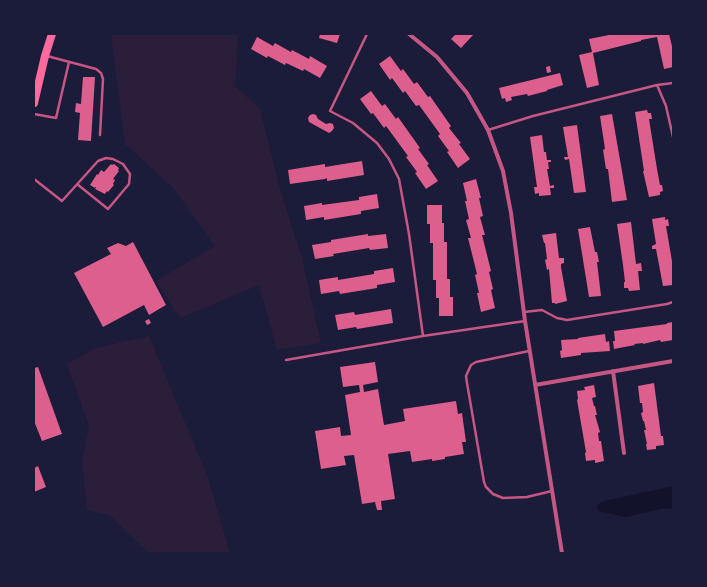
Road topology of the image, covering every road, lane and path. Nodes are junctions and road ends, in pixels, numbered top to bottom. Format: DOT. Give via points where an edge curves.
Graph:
graph roads {
  1 [pos="52,34"];
  2 [pos="367,34"];
  3 [pos="409,34"];
  4 [pos="45,55"];
  5 [pos="69,62"];
  6 [pos="673,83"];
  7 [pos="657,85"];
  8 [pos="34,103"];
  9 [pos="34,114"];
  10 [pos="488,130"];
  11 [pos="100,135"];
  12 [pos="673,137"];
  13 [pos="34,179"];
  14 [pos="77,184"];
  15 [pos="673,302"];
  16 [pos="524,312"];
  17 [pos="524,321"];
  18 [pos="423,336"];
  19 [pos="529,351"];
  20 [pos="286,360"];
  21 [pos="673,361"];
  22 [pos="613,371"];
  23 [pos="535,385"];
  24 [pos="624,452"];
  25 [pos="552,491"];
  26 [pos="562,553"];
  1 -- 4 [label="main road"];
  2 -- 18 [label="lane" via="330,111 353,123 377,143 399,179"];
  3 -- 10 [label="street" via="429,49 449,71 467,93"];
  4 -- 5 [label="lane"];
  4 -- 8 [label="main road"];
  5 -- 9 [label="lane" via="56,118"];
  5 -- 11 [label="lane" via="101,73 103,79"];
  6 -- 7 [label="lane"];
  7 -- 10 [label="lane"];
  7 -- 12 [label="lane" via="666,106"];
  10 -- 16 [label="street" via="507,186"];
  13 -- 14 [label="lane" via="62,201"];
  14 -- 14 [label="lane" via="98,161 106,158 113,158 123,164 130,174 129,184 108,209"];
  15 -- 16 [label="lane" via="567,320 556,318 542,310"];
  16 -- 17 [label="street"];
  17 -- 18 [label="lane"];
  17 -- 19 [label="street"];
  18 -- 20 [label="lane"];
  19 -- 23 [label="street"];
  19 -- 25 [label="lane" via="476,362 471,365 466,376 467,383 486,487 493,494 503,498 527,497"];
  21 -- 22 [label="street"];
  22 -- 23 [label="street"];
  22 -- 24 [label="street"];
  23 -- 25 [label="street"];
  25 -- 26 [label="street"];
}
